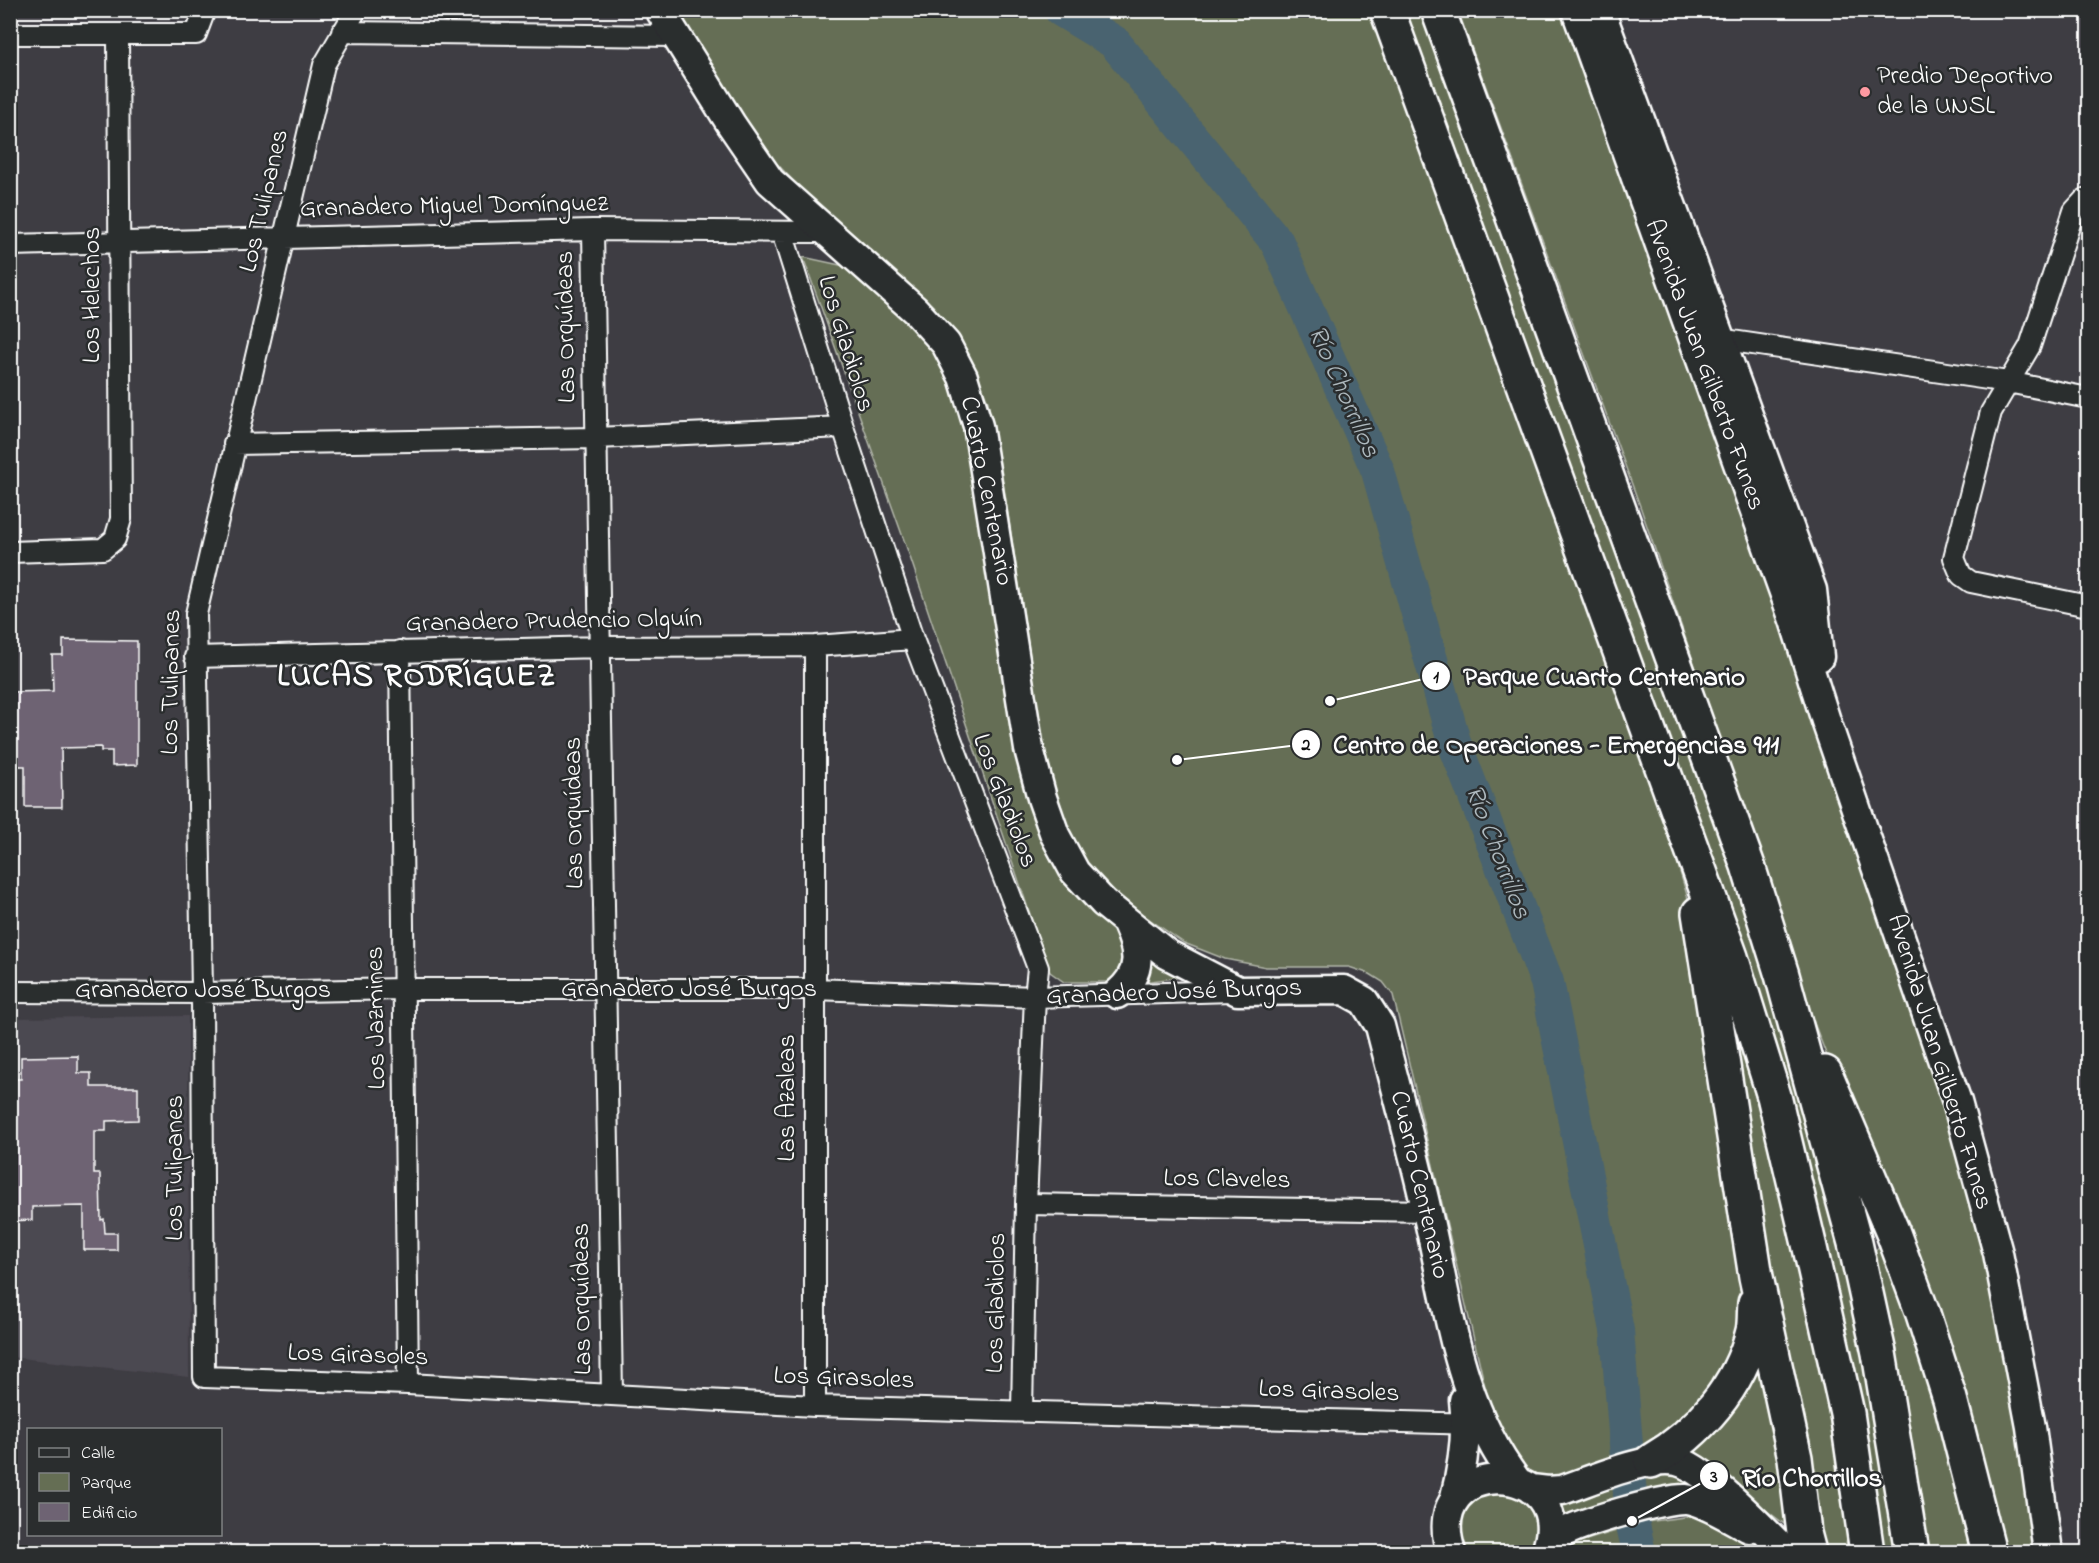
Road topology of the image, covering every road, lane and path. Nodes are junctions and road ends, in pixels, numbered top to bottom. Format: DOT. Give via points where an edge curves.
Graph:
graph roads {
  1 [pos="205,10"];
  2 [pos="356,10"];
  3 [pos="660,10"];
  4 [pos="1388,10"];
  5 [pos="1438,10"];
  6 [pos="1576,10"];
  7 [pos="1600,10"];
  8 [pos="342,33"];
  9 [pos="10,34"];
  10 [pos="118,34"];
  11 [pos="675,36"];
  12 [pos="2088,198"];
  13 [pos="593,230"];
  14 [pos="782,232"];
  15 [pos="827,232"];
  16 [pos="285,238"];
  17 [pos="120,242"];
  18 [pos="10,245"];
  19 [pos="1693,333"];
  20 [pos="1720,340"];
  21 [pos="2008,382"];
  22 [pos="2088,398"];
  23 [pos="843,427"];
  24 [pos="596,438"];
  25 [pos="234,444"];
  26 [pos="10,552"];
  27 [pos="2088,606"];
  28 [pos="913,639"];
  29 [pos="814,646"];
  30 [pos="600,647"];
  31 [pos="400,651"];
  32 [pos="195,657"];
  33 [pos="1826,721"];
  34 [pos="1686,832"];
  35 [pos="1126,921"];
  36 [pos="1782,975"];
  37 [pos="814,989"];
  38 [pos="403,990"];
  39 [pos="605,990"];
  40 [pos="1238,991"];
  41 [pos="10,992"];
  42 [pos="202,993"];
  43 [pos="1117,994"];
  44 [pos="1035,997"];
  45 [pos="1364,1000"];
  46 [pos="1026,1204"];
  47 [pos="1427,1211"];
  48 [pos="1756,1277"];
  49 [pos="204,1377"];
  50 [pos="408,1384"];
  51 [pos="612,1395"];
  52 [pos="815,1406"];
  53 [pos="1022,1411"];
  54 [pos="1474,1423"];
  55 [pos="1651,1461"];
  56 [pos="1524,1485"];
  57 [pos="1454,1501"];
  58 [pos="1865,1545"];
  59 [pos="1548,1547"];
  60 [pos="1784,1547"];
  61 [pos="1451,1552"];
  62 [pos="1809,1552"];
  63 [pos="1912,1552"];
  64 [pos="1989,1552"];
  65 [pos="2048,1552"];
  1 -- 10 [label="street" via="196,34"];
  2 -- 8 [label="street, Los Tulipanes"];
  3 -- 11 [label="main road, Cuarto Centenario"];
  4 -- 34 [label="highway"];
  5 -- 36 [label="highway" via="1748,866"];
  6 -- 19 [label="main road, Avenida Juan Gilberto Funes"];
  7 -- 20 [label="main road, Avenida Juan Gilberto Funes"];
  8 -- 11 [label="street"];
  8 -- 16 [label="street, Los Tulipanes" via="324,65"];
  9 -- 10 [label="street"];
  10 -- 17 [label="street, Los Helechos"];
  11 -- 15 [label="main road, Cuarto Centenario" via="770,181"];
  12 -- 21 [label="street" via="2074,211 2031,346"];
  13 -- 14 [label="street, Granadero Miguel Domínguez"];
  13 -- 16 [label="street, Granadero Miguel Domínguez"];
  13 -- 24 [label="street, Las Orquídeas"];
  14 -- 15 [label="street, Granadero Miguel Domínguez"];
  14 -- 23 [label="street, Los Gladiolos"];
  15 -- 35 [label="main road, Cuarto Centenario" via="915,310 946,344 963,377 978,426 1029,749 1042,798 1055,835 1075,872"];
  16 -- 17 [label="street, Granadero Miguel Domínguez"];
  16 -- 25 [label="street, Los Tulipanes"];
  17 -- 18 [label="street, Granadero Miguel Domínguez"];
  17 -- 26 [label="street, Los Helechos" via="121,519 115,539 103,549"];
  19 -- 20 [label="street"];
  19 -- 33 [label="main road, Avenida Juan Gilberto Funes"];
  20 -- 21 [label="street"];
  20 -- 33 [label="main road, Avenida Juan Gilberto Funes" via="1812,590"];
  21 -- 22 [label="street"];
  21 -- 27 [label="street" via="1991,412 1954,558 1960,575 1971,582"];
  23 -- 24 [label="street"];
  23 -- 28 [label="street, Los Gladiolos"];
  24 -- 25 [label="street"];
  24 -- 30 [label="street, Las Orquídeas"];
  25 -- 32 [label="street, Los Tulipanes" via="195,614"];
  28 -- 29 [label="street, Granadero Prudencio Olguín"];
  28 -- 44 [label="street, Los Gladiolos" via="1038,968"];
  29 -- 30 [label="street, Granadero Prudencio Olguín"];
  29 -- 37 [label="street, Las Azaleas"];
  30 -- 31 [label="street, Granadero Prudencio Olguín"];
  30 -- 39 [label="street, Las Orquídeas"];
  31 -- 32 [label="street, Granadero Prudencio Olguín"];
  31 -- 38 [label="street, Los Jazmines"];
  32 -- 42 [label="street, Los Tulipanes"];
  33 -- 65 [label="main road, Avenida Juan Gilberto Funes" via="1960,1113 1998,1253 2031,1427"];
  34 -- 48 [label="highway"];
  34 -- 58 [label="highway" via="1731,957 1774,1096 1847,1413"];
  35 -- 40 [label="main road, Cuarto Centenario" via="1167,954"];
  35 -- 43 [label="main road" via="1137,949 1137,965 1133,978"];
  36 -- 63 [label="highway" via="1855,1243 1879,1353"];
  36 -- 64 [label="highway" via="1893,1233 1923,1314 1950,1399"];
  37 -- 39 [label="street, Granadero José Burgos"];
  37 -- 44 [label="street, Granadero José Burgos"];
  37 -- 52 [label="street, Las Azaleas"];
  38 -- 39 [label="street, Granadero José Burgos"];
  38 -- 42 [label="street, Granadero José Burgos"];
  38 -- 50 [label="street, Los Jazmines"];
  39 -- 51 [label="street, Las Orquídeas"];
  40 -- 43 [label="street, Granadero José Burgos"];
  40 -- 45 [label="main road, Granadero José Burgos" via="1344,990"];
  41 -- 42 [label="street, Granadero José Burgos"];
  42 -- 49 [label="street, Los Tulipanes"];
  43 -- 44 [label="street, Granadero José Burgos"];
  44 -- 46 [label="street, Los Gladiolos"];
  45 -- 47 [label="main road, Cuarto Centenario" via="1380,1026"];
  46 -- 47 [label="street, Los Claveles"];
  46 -- 53 [label="street, Los Gladiolos"];
  47 -- 54 [label="main road, Cuarto Centenario"];
  48 -- 55 [label="highway" via="1753,1330 1736,1375 1696,1428"];
  48 -- 62 [label="highway" via="1795,1458"];
  49 -- 50 [label="street, Los Girasoles"];
  50 -- 51 [label="street, Los Girasoles"];
  51 -- 52 [label="street, Los Girasoles"];
  52 -- 53 [label="street, Los Girasoles"];
  53 -- 54 [label="street, Los Girasoles"];
  54 -- 56 [label="main road, Cuarto Centenario"];
  54 -- 57 [label="main road, Cuarto Centenario"];
  55 -- 56 [label="main road" via="1562,1490"];
  55 -- 60 [label="main road" via="1678,1461 1700,1474"];
  56 -- 57 [label="main road" via="1502,1478 1486,1479"];
  56 -- 59 [label="main road, Cuarto Centenario" via="1541,1499 1548,1513"];
  57 -- 61 [label="main road, Cuarto Centenario" via="1446,1523"];
  59 -- 60 [label="main road" via="1561,1534 1576,1527 1648,1505 1687,1499"];
}
